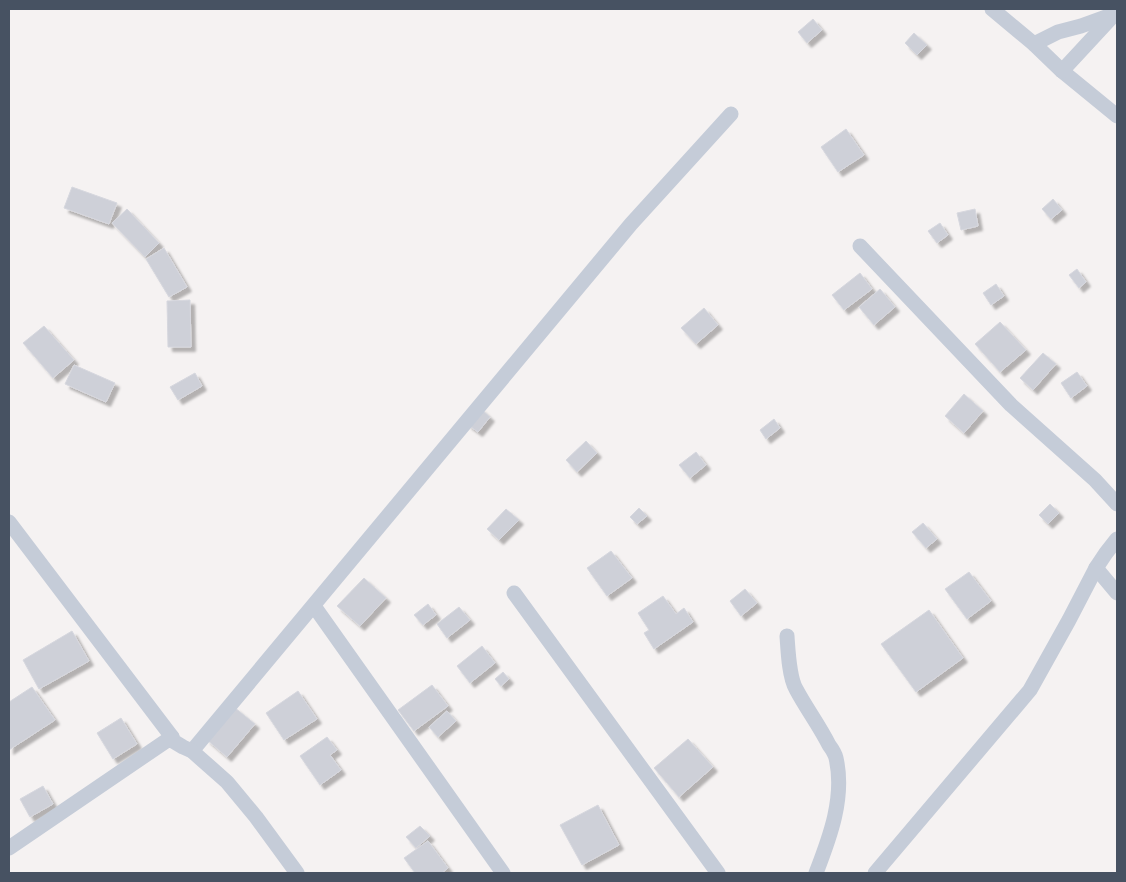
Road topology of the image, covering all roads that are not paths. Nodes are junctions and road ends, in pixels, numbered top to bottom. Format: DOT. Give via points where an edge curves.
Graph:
graph roads {
  1 [pos="992,9"];
  2 [pos="1116,13"];
  3 [pos="1034,44"];
  4 [pos="1062,71"];
  5 [pos="731,114"];
  6 [pos="1117,116"];
  7 [pos="860,246"];
  8 [pos="1117,504"];
  9 [pos="9,522"];
  10 [pos="1117,539"];
  11 [pos="1096,568"];
  12 [pos="514,593"];
  13 [pos="1117,593"];
  14 [pos="314,606"];
  15 [pos="787,636"];
  16 [pos="172,737"];
  17 [pos="192,751"];
  18 [pos="9,848"];
  19 [pos="297,873"];
  20 [pos="503,873"];
  21 [pos="718,873"];
  22 [pos="816,873"];
  23 [pos="875,873"];
  1 -- 3 [label="street"];
  2 -- 3 [label="street" via="1058,32"];
  2 -- 4 [label="street"];
  3 -- 4 [label="street"];
  4 -- 6 [label="street"];
  5 -- 14 [label="street" via="631,224"];
  7 -- 8 [label="street" via="1011,405 1095,480"];
  9 -- 16 [label="street"];
  10 -- 11 [label="street"];
  11 -- 13 [label="street"];
  11 -- 23 [label="street" via="1030,690"];
  12 -- 21 [label="street"];
  14 -- 17 [label="street"];
  14 -- 20 [label="street"];
  15 -- 22 [label="street" via="794,687 836,757 839,783 836,812"];
  16 -- 17 [label="street" via="173,741"];
  16 -- 18 [label="street"];
  17 -- 19 [label="street" via="227,782"];
}
